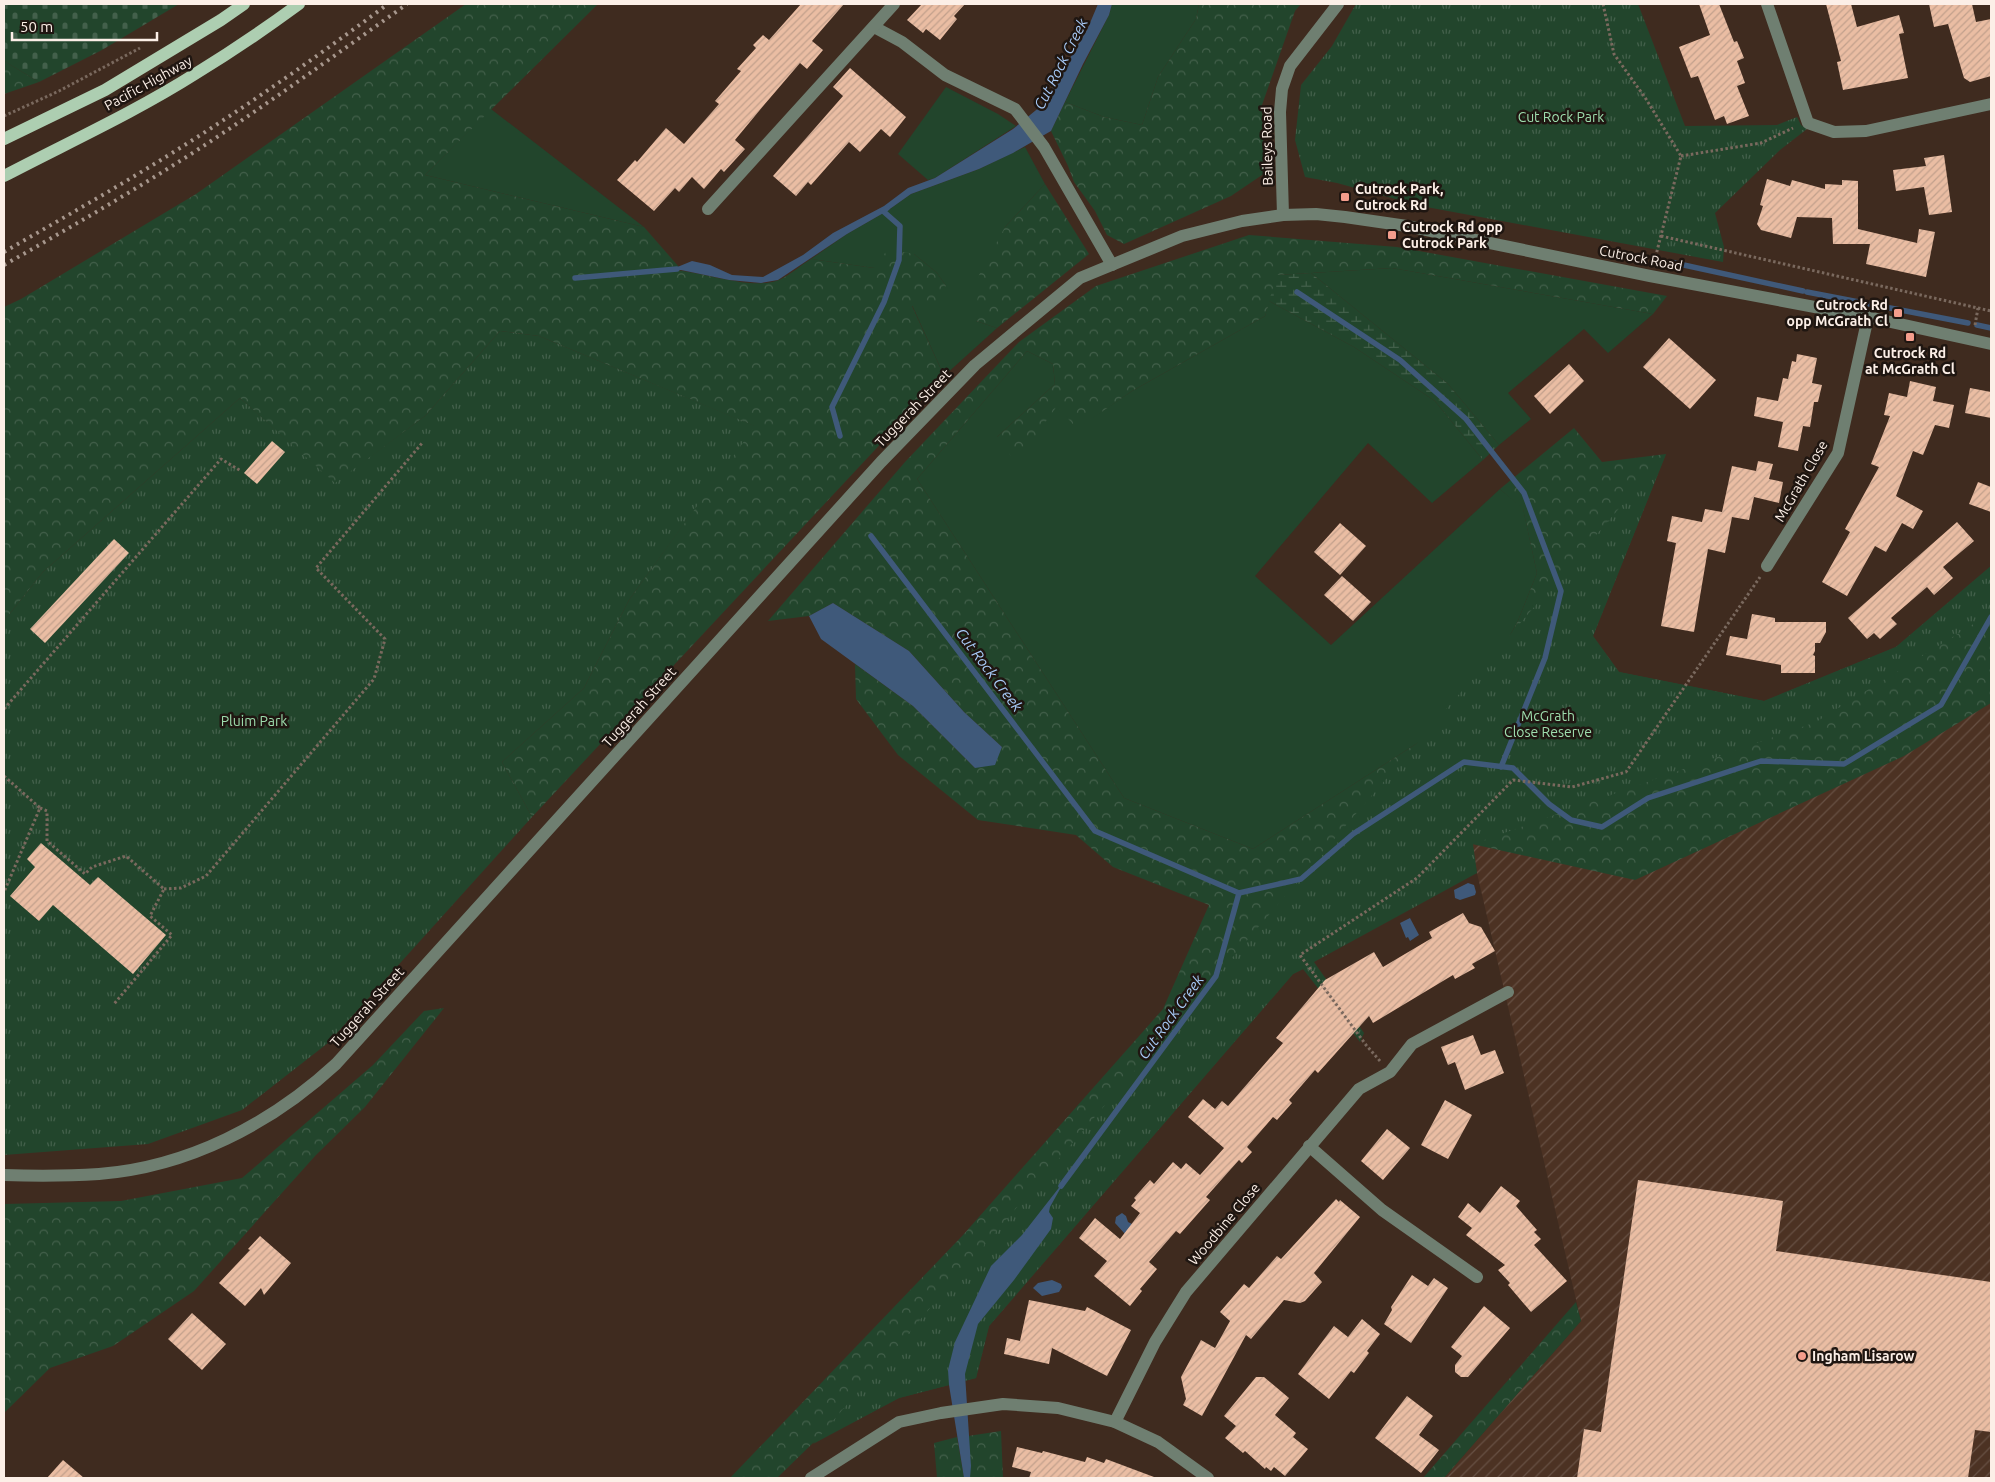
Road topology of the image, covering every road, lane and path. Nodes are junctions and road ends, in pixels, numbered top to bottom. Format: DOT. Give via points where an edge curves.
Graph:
graph roads {
  1 [pos="244,4"];
  2 [pos="299,4"];
  3 [pos="894,4"];
  4 [pos="1338,4"];
  5 [pos="1603,4"];
  6 [pos="1767,4"];
  7 [pos="874,27"];
  8 [pos="146,45"];
  9 [pos="1991,104"];
  10 [pos="4,116"];
  11 [pos="1808,123"];
  12 [pos="4,139"];
  13 [pos="1680,156"];
  14 [pos="4,176"];
  15 [pos="708,209"];
  16 [pos="1283,215"];
  17 [pos="1661,236"];
  18 [pos="1112,265"];
  19 [pos="1650,276"];
  20 [pos="1991,311"];
  21 [pos="1868,317"];
  22 [pos="1991,344"];
  23 [pos="423,442"];
  24 [pos="241,471"];
  25 [pos="1767,566"];
  26 [pos="4,709"];
  27 [pos="4,776"];
  28 [pos="40,808"];
  29 [pos="164,889"];
  30 [pos="4,892"];
  31 [pos="1508,992"];
  32 [pos="114,1004"];
  33 [pos="1390,1072"];
  34 [pos="1309,1146"];
  35 [pos="4,1175"];
  36 [pos="1477,1277"];
  37 [pos="1115,1422"];
  38 [pos="1203,1477"];
  39 [pos="811,1478"];
  1 -- 12 [label="main road, Pacific Highway" via="105,90"];
  2 -- 14 [label="main road, Pacific Highway" via="194,76"];
  3 -- 7 [label="street"];
  4 -- 16 [label="street, Baileys Road" via="1290,66 1282,89"];
  5 -- 13 [label="path" via="1614,54"];
  6 -- 11 [label="street"];
  7 -- 15 [label="street"];
  7 -- 18 [label="street" via="902,42 945,75 1016,109 1044,147"];
  8 -- 10 [label="path"];
  9 -- 11 [label="street" via="1866,130 1834,132"];
  11 -- 13 [label="path" via="1761,143"];
  13 -- 17 [label="path"];
  16 -- 18 [label="street, Tuggerah Street" via="1212,227"];
  16 -- 19 [label="street, Cutrock Road" via="1326,215 1408,226"];
  17 -- 19 [label="path"];
  17 -- 20 [label="path"];
  18 -- 35 [label="street, Tuggerah Street" via="1080,278 974,365 881,462 336,1064 309,1089 236,1136 152,1165 101,1174"];
  19 -- 21 [label="street, Cutrock Road"];
  21 -- 22 [label="street, Cutrock Road"];
  21 -- 25 [label="street, McGrath Close" via="1838,453"];
  23 -- 29 [label="path" via="316,568 385,639 374,679 206,876 182,888"];
  24 -- 26 [label="path" via="221,459"];
  25 -- 33 [label="path" via="1626,772 1572,787 1513,780 1417,878 1300,955 1366,1045"];
  27 -- 28 [label="path"];
  28 -- 29 [label="path" via="47,812 47,841 85,874 92,867 126,856"];
  28 -- 30 [label="path"];
  29 -- 32 [label="path" via="150,916 172,935"];
  31 -- 33 [label="street" via="1412,1044"];
  33 -- 34 [label="street, Woodbine Close" via="1359,1090"];
  34 -- 36 [label="street" via="1382,1210"];
  34 -- 37 [label="street, Woodbine Close" via="1186,1292 1155,1342"];
  37 -- 38 [label="street" via="1158,1442"];
  37 -- 39 [label="street" via="1058,1408 1003,1404 941,1413 898,1422"];
}
